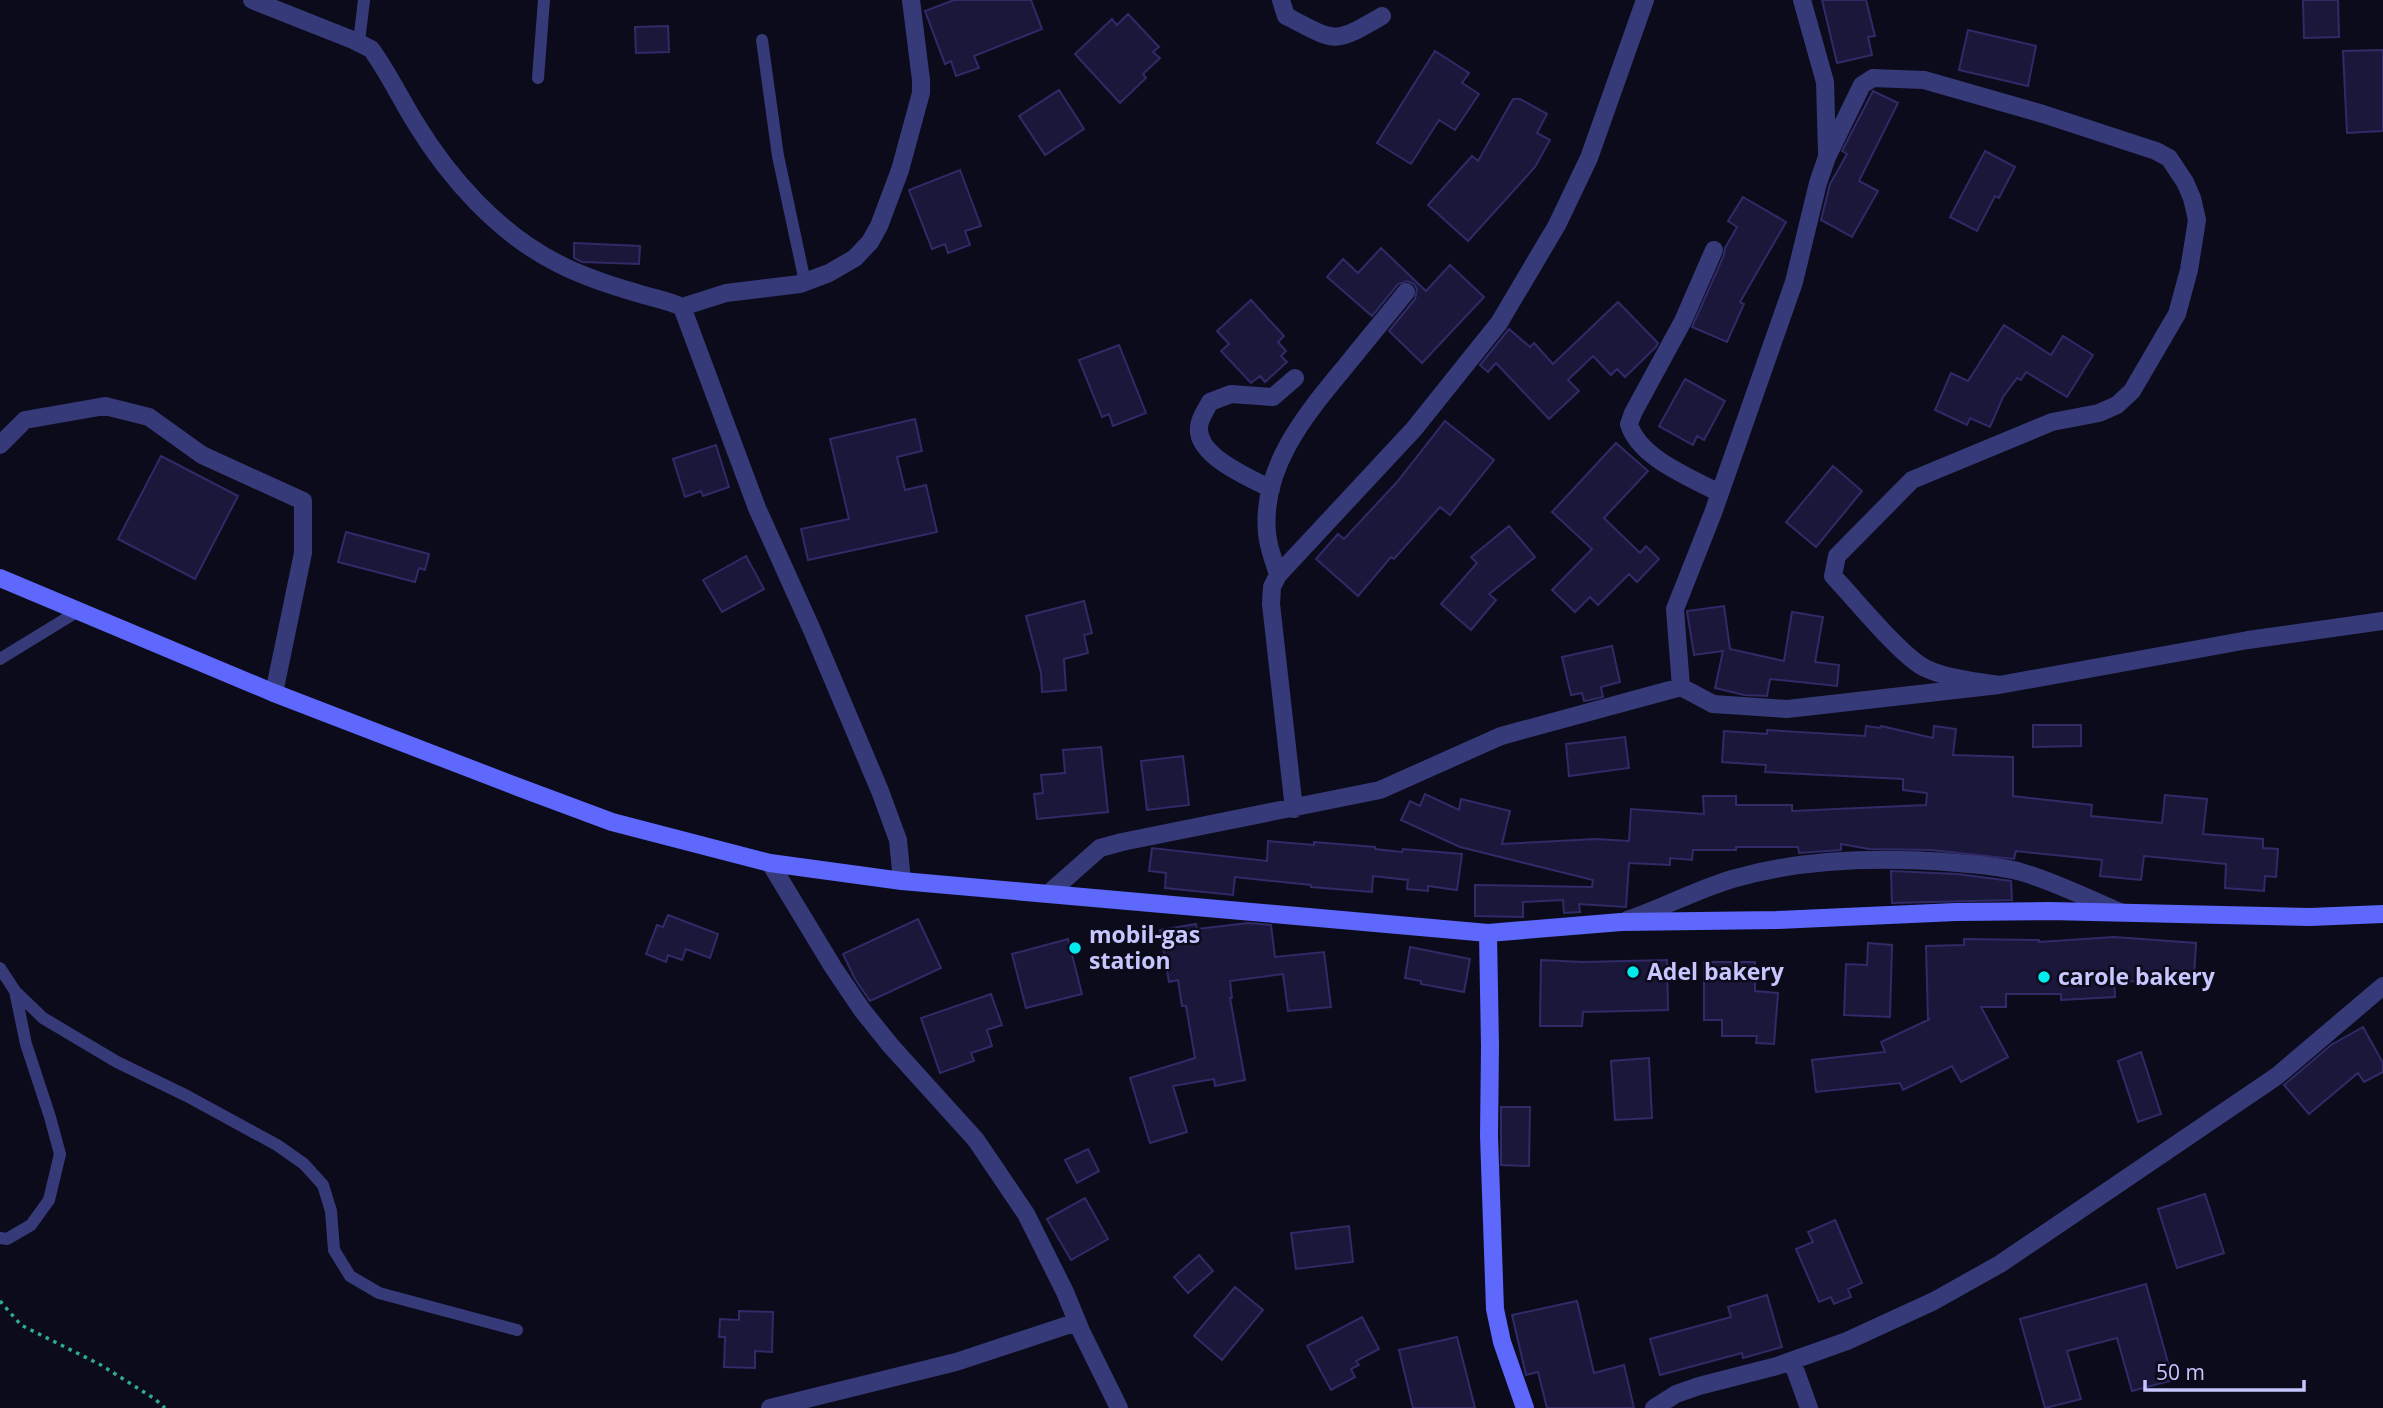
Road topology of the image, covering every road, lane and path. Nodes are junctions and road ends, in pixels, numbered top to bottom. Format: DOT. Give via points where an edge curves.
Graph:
graph roads {
  1 [pos="252,0"];
  2 [pos="364,0"];
  3 [pos="544,0"];
  4 [pos="911,0"];
  5 [pos="1281,0"];
  6 [pos="1645,0"];
  7 [pos="1802,0"];
  8 [pos="1382,16"];
  9 [pos="762,40"];
  10 [pos="359,42"];
  11 [pos="538,78"];
  12 [pos="1828,157"];
  13 [pos="1714,250"];
  14 [pos="805,282"];
  15 [pos="1406,292"];
  16 [pos="682,307"];
  17 [pos="1295,378"];
  18 [pos="0,445"];
  19 [pos="1271,489"];
  20 [pos="1719,493"];
  21 [pos="1278,575"];
  22 [pos="4,576"];
  23 [pos="80,610"];
  24 [pos="2383,621"];
  25 [pos="0,659"];
  26 [pos="1999,685"];
  27 [pos="1681,687"];
  28 [pos="274,692"];
  29 [pos="1294,808"];
  30 [pos="771,863"];
  31 [pos="902,881"];
  32 [pos="1048,894"];
  33 [pos="2120,912"];
  34 [pos="2383,914"];
  35 [pos="1620,922"];
  36 [pos="1488,933"];
  37 [pos="0,968"];
  38 [pos="2383,986"];
  39 [pos="15,990"];
  40 [pos="0,1238"];
  41 [pos="0,1301"];
  42 [pos="1077,1322"];
  43 [pos="517,1330"];
  44 [pos="1792,1360"];
  45 [pos="164,1408"];
  46 [pos="771,1408"];
  47 [pos="1119,1408"];
  48 [pos="1525,1408"];
  49 [pos="1654,1408"];
  50 [pos="1809,1408"];
  1 -- 10 [label="street"];
  2 -- 10 [label="lane"];
  3 -- 11 [label="lane"];
  4 -- 14 [label="street" via="921,93 879,226 855,258"];
  5 -- 8 [label="street" via="1286,16 1329,38 1347,36"];
  6 -- 21 [label="street" via="1589,158 1557,225 1499,323 1414,429"];
  7 -- 12 [label="street" via="1825,82"];
  9 -- 14 [label="lane" via="778,156"];
  10 -- 16 [label="street" via="371,49 382,65 433,151 512,233 590,278"];
  12 -- 20 [label="street" via="1794,282"];
  12 -- 26 [label="street" via="1865,81 1924,80 2156,151 2169,158 2192,198 2195,237 2177,314 2132,391 2099,413 2052,422 1912,480 1837,556 1833,576 1922,666"];
  13 -- 20 [label="street" via="1629,424 1651,455"];
  14 -- 16 [label="street" via="726,293"];
  15 -- 19 [label="street" via="1308,412 1285,450"];
  16 -- 31 [label="street" via="757,508 880,791 898,840"];
  17 -- 19 [label="street" via="1273,397 1231,394 1210,402 1199,424 1203,446 1223,463"];
  18 -- 28 [label="street" via="25,420 105,405 149,417 202,455 303,501 303,553"];
  19 -- 21 [label="street" via="1267,534"];
  20 -- 27 [label="street" via="1675,609"];
  21 -- 29 [label="street" via="1271,604"];
  22 -- 23 [label="main road"];
  23 -- 25 [label="lane"];
  23 -- 28 [label="main road"];
  24 -- 26 [label="street"];
  26 -- 27 [label="street" via="1787,709 1713,704"];
  27 -- 29 [label="street" via="1501,736 1380,790"];
  28 -- 30 [label="main road" via="612,822"];
  29 -- 32 [label="street" via="1100,848"];
  30 -- 31 [label="main road"];
  30 -- 42 [label="street" via="862,1010 976,1140 1005,1182 1044,1247"];
  31 -- 32 [label="main road"];
  32 -- 36 [label="main road"];
  33 -- 34 [label="main road" via="2309,917"];
  33 -- 35 [label="main road"];
  33 -- 35 [label="street" via="2019,872 1961,863 1875,859 1734,878"];
  35 -- 36 [label="main road"];
  36 -- 48 [label="main road" via="1495,1309"];
  37 -- 39 [label="lane"];
  38 -- 44 [label="street" via="2268,1082 2000,1264 1934,1301 1847,1341"];
  39 -- 40 [label="lane" via="26,1044 60,1154 49,1200 31,1225 7,1239"];
  39 -- 43 [label="lane" via="43,1018 83,1044 198,1102 304,1164 323,1185 331,1211 334,1250 350,1276 379,1293"];
  41 -- 45 [label="path" via="21,1325 100,1365"];
  42 -- 46 [label="street" via="956,1362"];
  42 -- 47 [label="street"];
  44 -- 49 [label="street" via="1699,1386"];
  44 -- 50 [label="street"];
}
